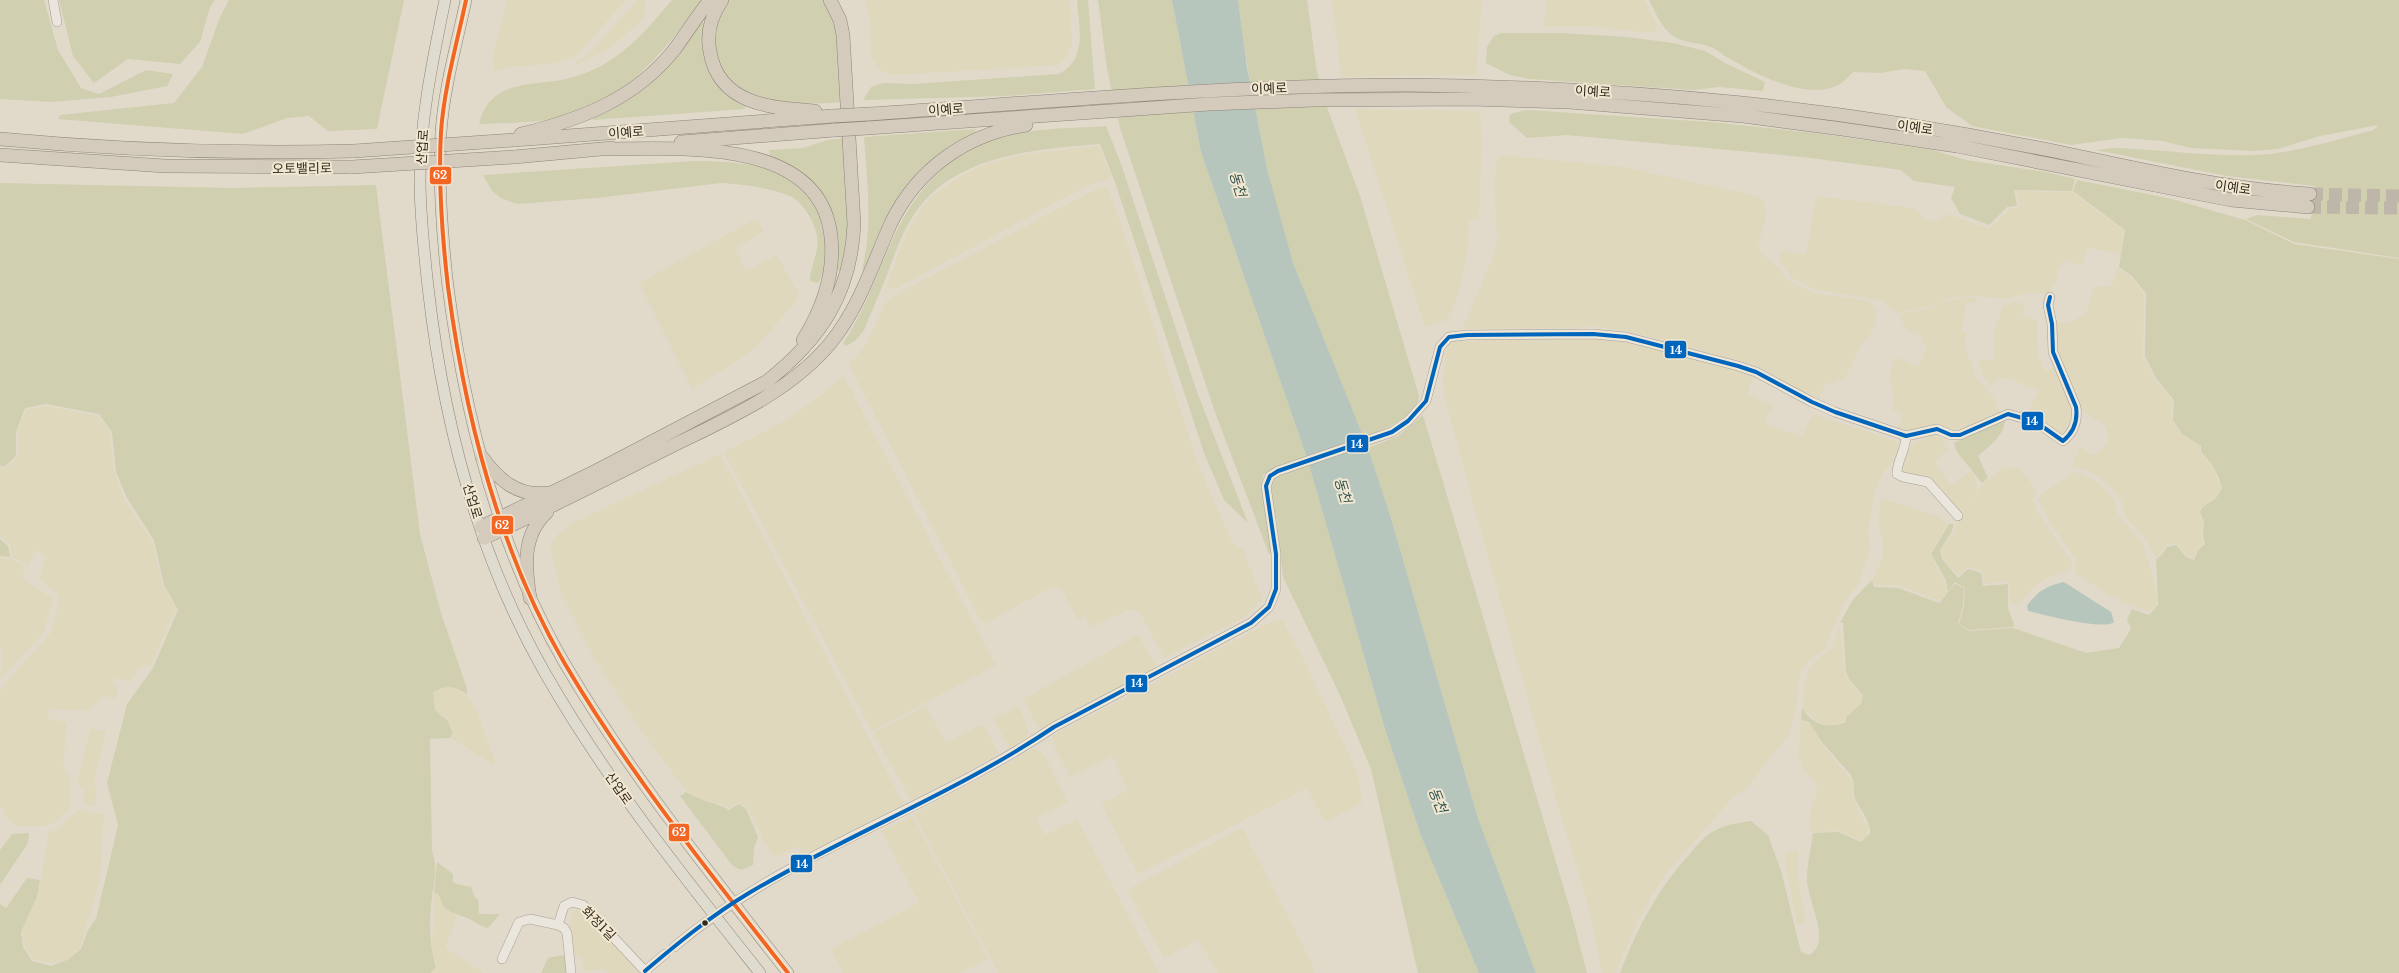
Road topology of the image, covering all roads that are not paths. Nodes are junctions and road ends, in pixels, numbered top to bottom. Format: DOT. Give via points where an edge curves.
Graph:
graph roads {
  1 [pos="52,0"];
  2 [pos="445,0"];
  3 [pos="466,0"];
  4 [pos="710,0"];
  5 [pos="722,0"];
  6 [pos="830,0"];
  7 [pos="840,0"];
  8 [pos="57,22"];
  9 [pos="833,114"];
  10 [pos="1093,114"];
  11 [pos="514,138"];
  12 [pos="0,139"];
  13 [pos="604,149"];
  14 [pos="0,155"];
  15 [pos="2050,297"];
  16 [pos="766,382"];
  17 [pos="760,400"];
  18 [pos="1906,436"];
  19 [pos="482,456"];
  20 [pos="553,499"];
  21 [pos="1958,516"];
  22 [pos="502,523"];
  23 [pos="482,533"];
  24 [pos="530,598"];
  25 [pos="733,903"];
  26 [pos="715,916"];
  27 [pos="558,925"];
  28 [pos="674,947"];
  29 [pos="665,954"];
  30 [pos="502,959"];
  31 [pos="646,972"];
  32 [pos="571,973"];
  33 [pos="760,973"];
  34 [pos="788,973"];
  1 -- 8 [label="street"];
  2 -- 23 [label="main road, 산업로" via="422,129 420,180 423,242 435,345 452,431"];
  3 -- 19 [label="main road, 산업로" via="442,128 439,179 443,240 455,339 473,426"];
  4 -- 11 [label="highway" via="660,65 631,90 577,119"];
  5 -- 9 [label="highway" via="710,22 709,48 716,73 725,85 748,100 762,105"];
  6 -- 16 [label="highway" via="840,20 843,35 854,224 853,246 842,287 823,326 789,364"];
  7 -- 17 [label="highway" via="851,33 862,225 857,270 841,311 812,355 784,382"];
  9 -- 10 [label="highway, 이예로, bridge" via="869,114 1207,91 1312,87 1406,85 1629,93 1746,104 1961,134 2309,201 2231,200 1958,146 1736,116 1628,106 1417,99 1314,100 1210,104"];
  9 -- 11 [label="highway, 이예로"];
  10 -- 13 [label="highway, 이예로, bridge" via="835,130"];
  10 -- 17 [label="highway" via="992,132 970,142 935,164 905,199 841,330 812,362 786,384"];
  11 -- 12 [label="highway, 오토밸리로, bridge" via="448,146 261,153 163,151"];
  13 -- 14 [label="highway, 오토밸리로, bridge" via="352,167 165,166"];
  13 -- 16 [label="highway" via="671,149 744,155 784,169 801,179 815,194 831,229 833,248 828,288 804,338 794,353"];
  15 -- 18 [label="street" via="2048,305 2053,352 2076,407 2076,422 2063,441 2036,422 2008,414 1960,435 1951,435 1936,429"];
  16 -- 20 [label="highway"];
  17 -- 20 [label="highway"];
  18 -- 21 [label="street" via="1897,474 1928,482 1950,510"];
  18 -- 25 [label="street" via="1835,412 1756,372 1626,336 1593,334 1449,337 1440,347 1426,401 1411,418 1392,432 1270,476 1266,486 1276,554 1276,589 1269,607 1257,619"];
  19 -- 20 [label="highway" via="502,481 514,488"];
  19 -- 22 [label="main road, 산업로"];
  20 -- 22 [label="highway"];
  20 -- 24 [label="highway" via="539,518 528,541 527,576"];
  22 -- 23 [label="highway"];
  22 -- 24 [label="main road, 산업로"];
  23 -- 26 [label="main road, 산업로" via="511,606 545,673 594,752 645,825"];
  24 -- 25 [label="main road, 산업로" via="565,663 613,739"];
  25 -- 26 [label="street"];
  25 -- 34 [label="main road, 산업로"];
  26 -- 28 [label="street"];
  26 -- 33 [label="main road, 산업로"];
  27 -- 30 [label="street" via="530,919 519,922"];
  27 -- 31 [label="street, 화정1길" via="568,903 584,905"];
  27 -- 32 [label="street" via="567,933"];
  29 -- 31 [label="street"];
}
